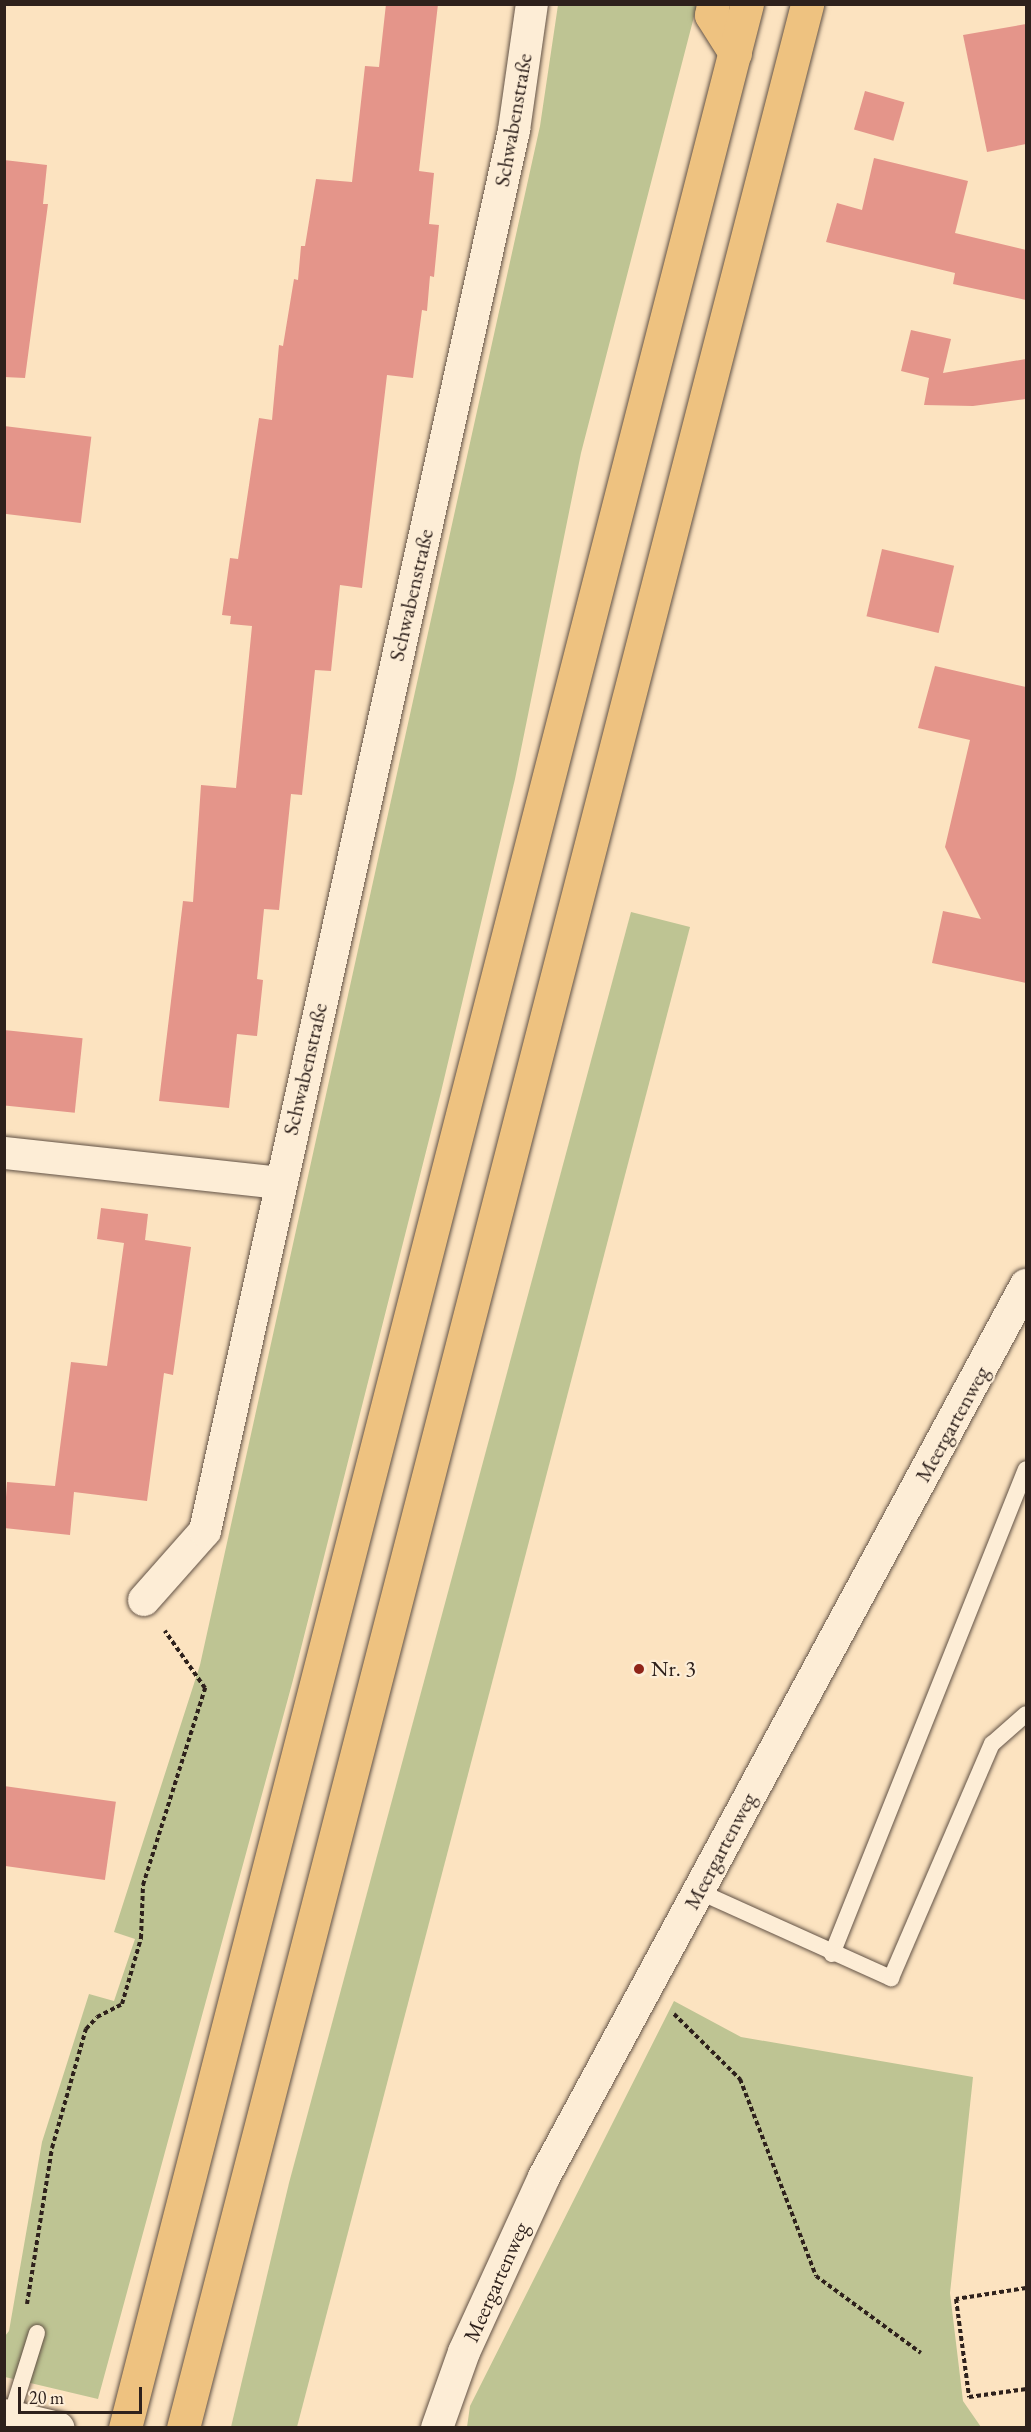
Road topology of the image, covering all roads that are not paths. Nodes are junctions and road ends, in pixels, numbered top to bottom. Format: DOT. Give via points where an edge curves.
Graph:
graph roads {
  1 [pos="532,4"];
  2 [pos="713,4"];
  3 [pos="747,4"];
  4 [pos="807,4"];
  5 [pos="735,53"];
  6 [pos="4,1153"];
  7 [pos="280,1183"];
  8 [pos="1026,1286"];
  9 [pos="1026,1469"];
  10 [pos="144,1600"];
  11 [pos="1026,1714"];
  12 [pos="698,1892"];
  13 [pos="832,1954"];
  14 [pos="37,2333"];
  15 [pos="129,2413"];
  16 [pos="8,2416"];
  17 [pos="185,2421"];
  18 [pos="58,2427"];
  19 [pos="437,2427"];
  1 -- 7 [label="street, Schwabenstraße" via="514,130"];
  2 -- 5 [label="highway" via="711,15"];
  3 -- 5 [label="highway"];
  4 -- 17 [label="highway"];
  5 -- 15 [label="highway"];
  6 -- 7 [label="street"];
  7 -- 10 [label="street, Schwabenstraße" via="205,1531"];
  8 -- 12 [label="street, Meergartenweg"];
  9 -- 13 [label="lane"];
  11 -- 13 [label="lane" via="992,1744 891,1978"];
  12 -- 13 [label="lane"];
  12 -- 19 [label="street, Meergartenweg" via="544,2177 464,2352"];
  14 -- 16 [label="lane"];
  16 -- 18 [label="street"];
}
